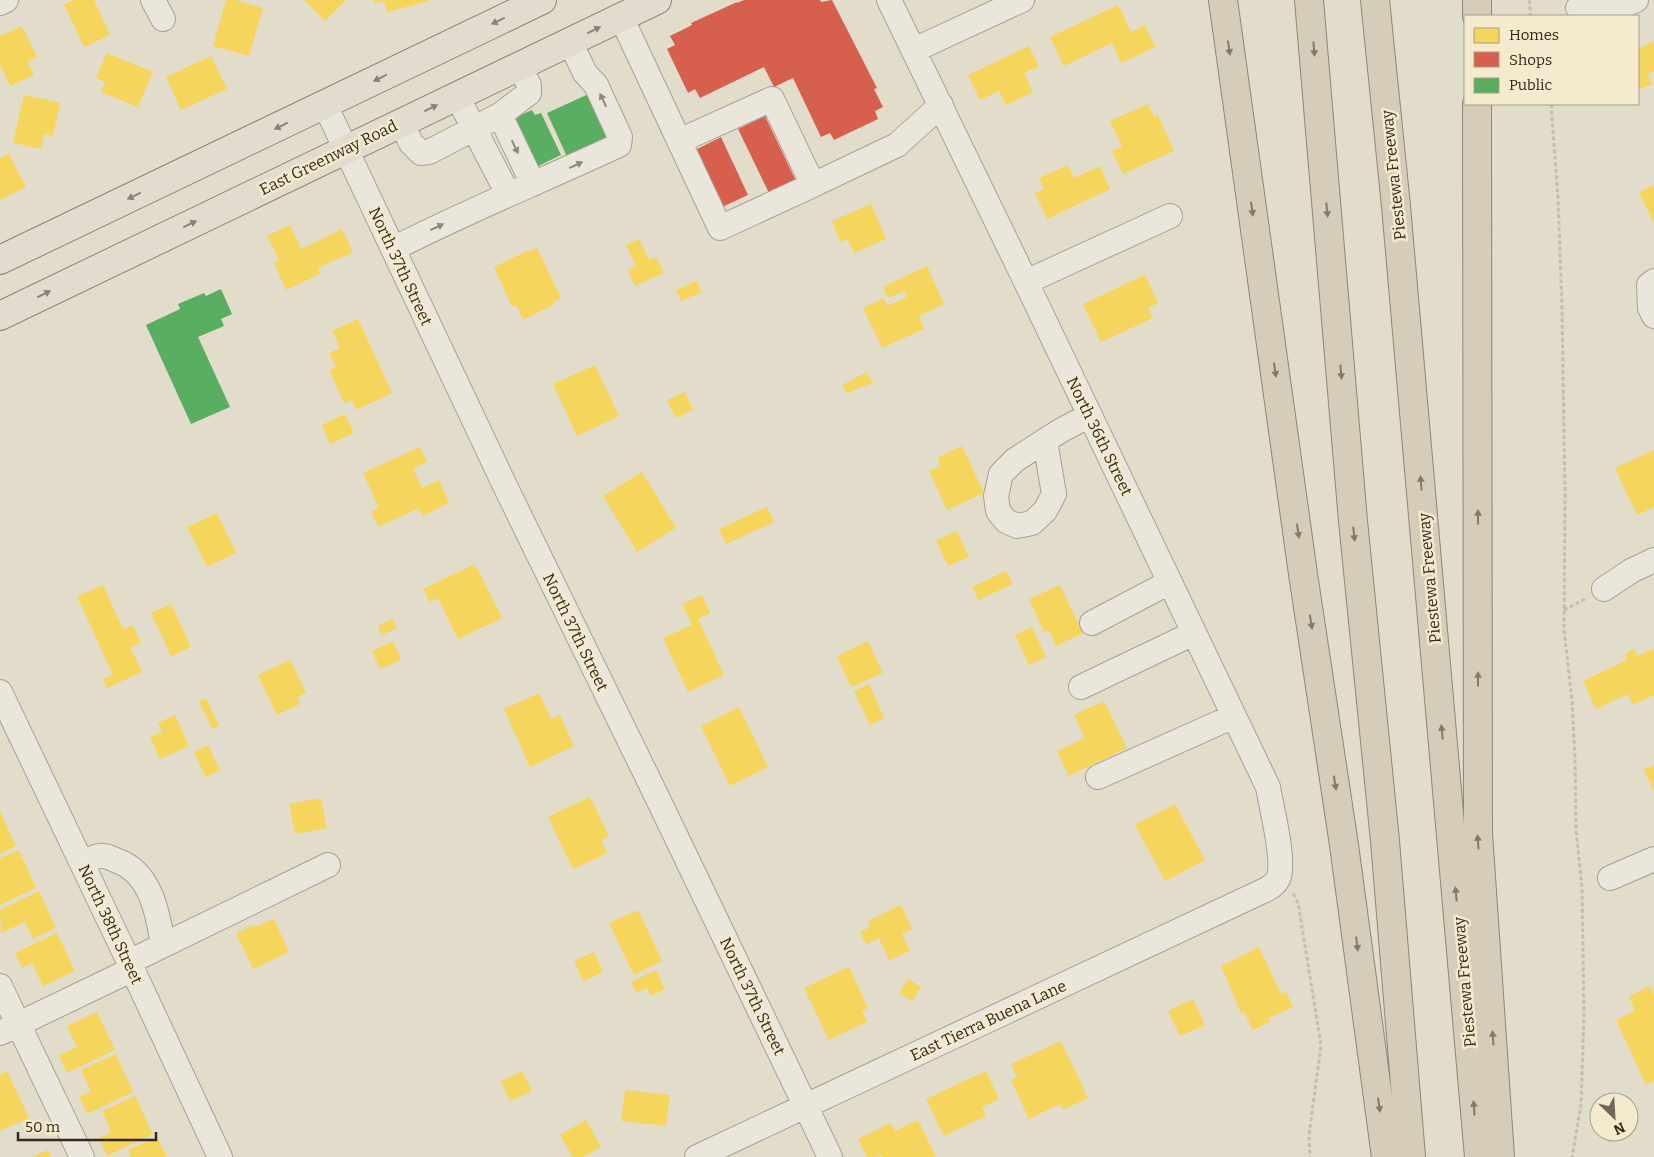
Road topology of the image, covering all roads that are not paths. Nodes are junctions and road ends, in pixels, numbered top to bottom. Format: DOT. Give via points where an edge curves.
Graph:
graph roads {
  1 [pos="6,0"];
  2 [pos="542,0"];
  3 [pos="656,0"];
  4 [pos="889,0"];
  5 [pos="1022,0"];
  6 [pos="1222,0"];
  7 [pos="1310,0"];
  8 [pos="1375,0"];
  9 [pos="1477,0"];
  10 [pos="1636,0"];
  11 [pos="0,3"];
  12 [pos="1578,8"];
  13 [pos="1477,15"];
  14 [pos="621,17"];
  15 [pos="570,42"];
  16 [pos="914,50"];
  17 [pos="519,66"];
  18 [pos="457,96"];
  19 [pos="325,105"];
  20 [pos="941,105"];
  21 [pos="1477,105"];
  22 [pos="500,116"];
  23 [pos="401,122"];
  24 [pos="474,128"];
  25 [pos="678,141"];
  26 [pos="346,149"];
  27 [pos="533,184"];
  28 [pos="813,185"];
  29 [pos="508,194"];
  30 [pos="1170,216"];
  31 [pos="393,248"];
  32 [pos="0,260"];
  33 [pos="1026,282"];
  34 [pos="1651,283"];
  35 [pos="0,316"];
  36 [pos="1654,316"];
  37 [pos="1090,414"];
  38 [pos="1045,441"];
  39 [pos="1654,560"];
  40 [pos="1170,582"];
  41 [pos="1604,589"];
  42 [pos="1092,623"];
  43 [pos="1194,633"];
  44 [pos="1081,687"];
  45 [pos="0,692"];
  46 [pos="1234,716"];
  47 [pos="9,733"];
  48 [pos="1098,777"];
  49 [pos="1654,859"];
  50 [pos="82,863"];
  51 [pos="328,865"];
  52 [pos="1610,878"];
  53 [pos="1277,881"];
  54 [pos="163,946"];
  55 [pos="131,966"];
  56 [pos="0,986"];
  57 [pos="9,1028"];
  58 [pos="806,1106"];
  59 [pos="82,1157"];
  60 [pos="220,1157"];
  61 [pos="697,1157"];
  62 [pos="830,1157"];
  63 [pos="1386,1157"];
  64 [pos="1411,1157"];
  65 [pos="1479,1157"];
  66 [pos="1500,1157"];
  1 -- 11 [label="street"];
  2 -- 19 [label="main road, one-way"];
  3 -- 14 [label="main road, East Greenway Road"];
  4 -- 16 [label="street, North 36th Street"];
  5 -- 16 [label="street"];
  6 -- 63 [label="highway, one-way"];
  7 -- 64 [label="highway, one-way" via="1352,512 1385,841"];
  65 -- 8 [label="highway, Piestewa Freeway, one-way" via="1398,226"];
  9 -- 13 [label="highway"];
  10 -- 12 [label="street" via="1600,10"];
  15 -- 14 [label="main road, East Greenway Road, one-way"];
  14 -- 25 [label="street"];
  15 -- 17 [label="main road, East Greenway Road"];
  27 -- 15 [label="street, one-way" via="619,145 620,137 596,85 585,73"];
  16 -- 20 [label="street, North 36th Street"];
  17 -- 18 [label="main road, East Greenway Road"];
  17 -- 22 [label="street" via="529,85 529,93"];
  23 -- 18 [label="main road, East Greenway Road, one-way"];
  18 -- 24 [label="street"];
  19 -- 26 [label="street, North 37th Street"];
  19 -- 32 [label="main road, one-way"];
  20 -- 28 [label="street" via="897,144"];
  20 -- 33 [label="street, North 36th Street"];
  66 -- 21 [label="highway, one-way" via="1478,833"];
  22 -- 24 [label="street"];
  22 -- 27 [label="street, one-way"];
  23 -- 24 [label="street" via="420,153 429,152"];
  23 -- 26 [label="main road, East Greenway Road"];
  24 -- 29 [label="street"];
  25 -- 28 [label="street" via="772,99"];
  25 -- 28 [label="street" via="720,228"];
  26 -- 31 [label="street, North 37th Street"];
  35 -- 26 [label="main road, East Greenway Road, one-way"];
  27 -- 29 [label="street"];
  31 -- 29 [label="street, one-way"];
  30 -- 33 [label="street"];
  31 -- 58 [label="street, North 37th Street" via="506,490"];
  33 -- 37 [label="street, North 36th Street"];
  34 -- 36 [label="street" via="1650,308"];
  37 -- 38 [label="street"];
  37 -- 40 [label="street, North 36th Street"];
  39 -- 41 [label="street"];
  40 -- 42 [label="street"];
  40 -- 43 [label="street, North 36th Street"];
  43 -- 44 [label="street"];
  43 -- 46 [label="street, North 36th Street"];
  45 -- 47 [label="street, North 38th Street"];
  46 -- 48 [label="street"];
  46 -- 53 [label="street, North 36th Street" via="1268,786 1281,859"];
  47 -- 50 [label="street, North 38th Street"];
  49 -- 52 [label="street"];
  50 -- 54 [label="street" via="101,856 132,868 149,889 155,903"];
  50 -- 55 [label="street, North 38th Street"];
  51 -- 54 [label="street"];
  53 -- 58 [label="street, East Tierra Buena Lane" via="1260,893"];
  54 -- 55 [label="street"];
  55 -- 57 [label="street"];
  55 -- 60 [label="street, North 38th Street"];
  56 -- 57 [label="street"];
  57 -- 59 [label="street"];
  58 -- 61 [label="street, East Tierra Buena Lane"];
  58 -- 62 [label="street, North 37th Street"];
}
